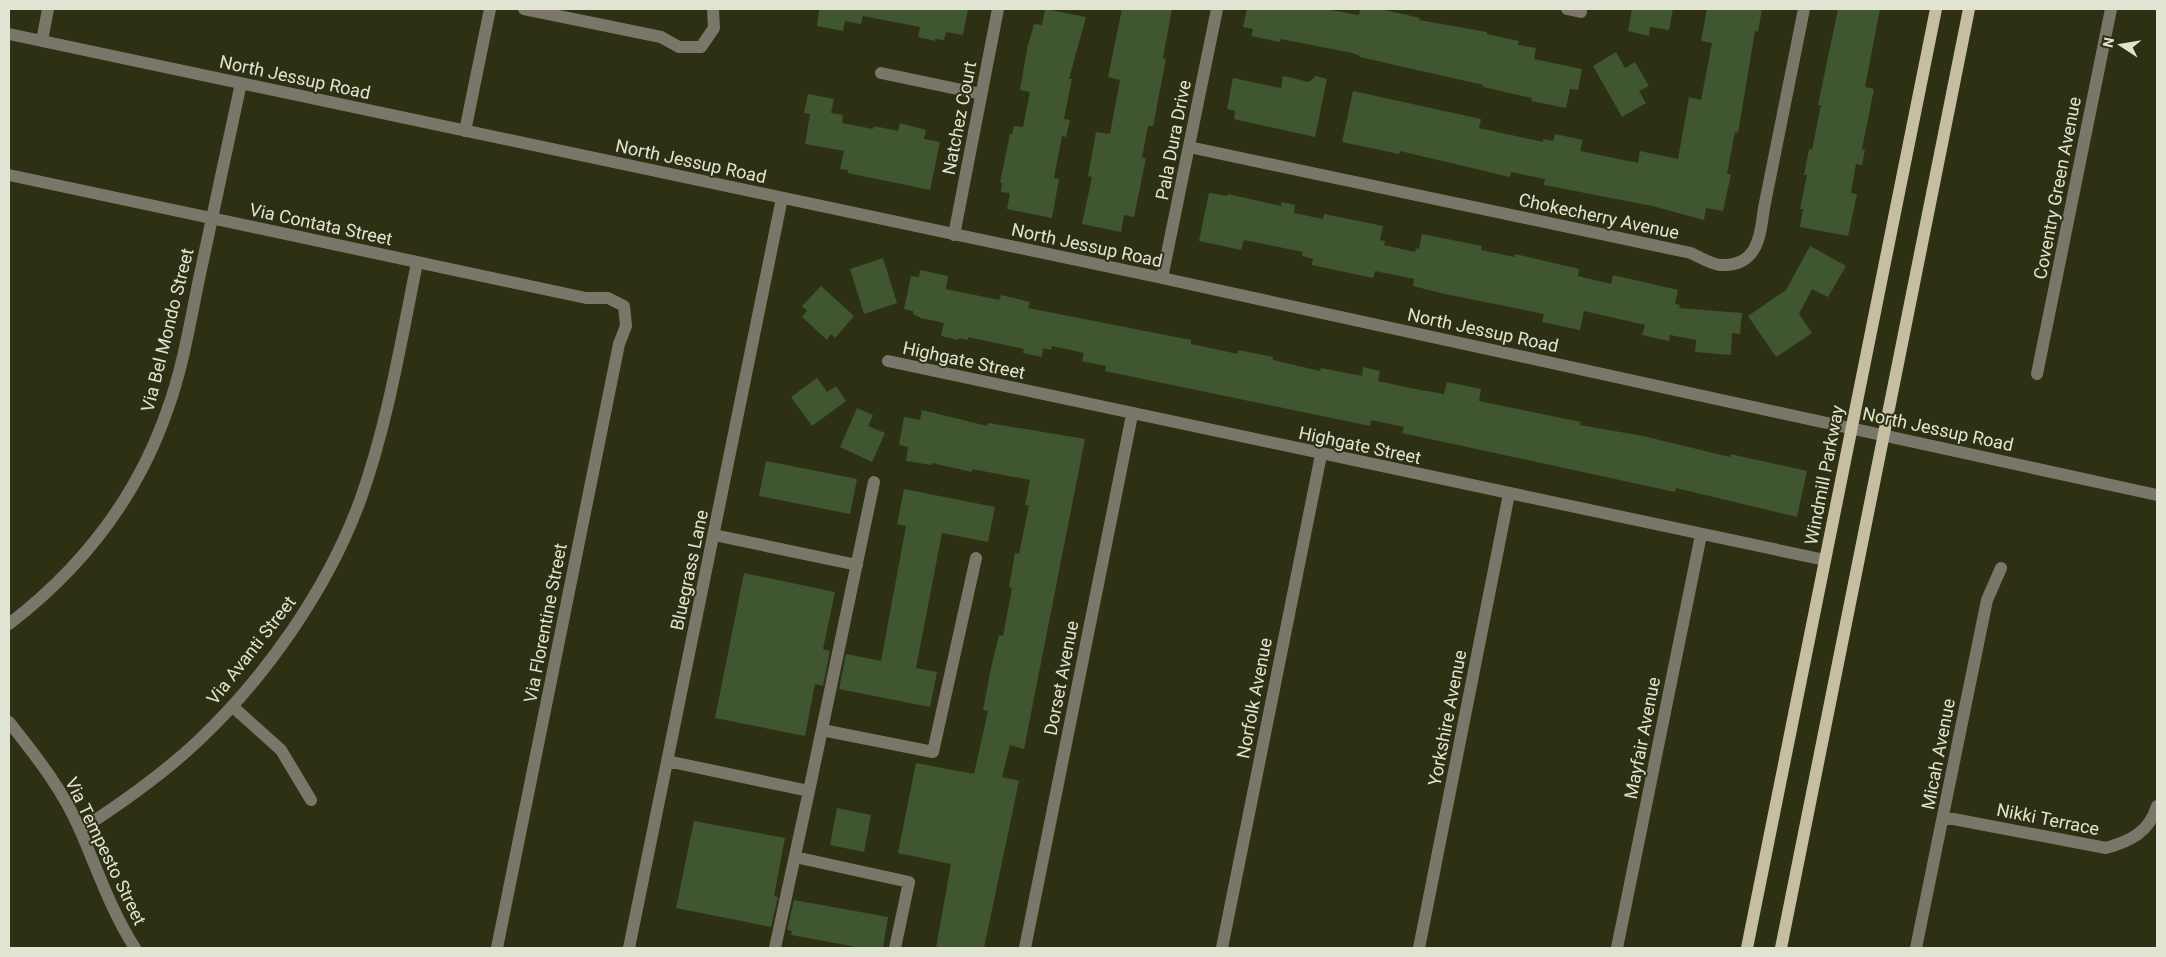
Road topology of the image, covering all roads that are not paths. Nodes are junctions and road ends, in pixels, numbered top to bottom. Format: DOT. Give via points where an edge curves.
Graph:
graph roads {
  1 [pos="48,9"];
  2 [pos="490,9"];
  3 [pos="524,9"];
  4 [pos="713,9"];
  5 [pos="998,9"];
  6 [pos="1217,9"];
  7 [pos="1568,9"];
  8 [pos="1804,9"];
  9 [pos="1936,9"];
  10 [pos="1969,9"];
  11 [pos="2111,9"];
  12 [pos="1581,12"];
  13 [pos="9,34"];
  14 [pos="42,41"];
  15 [pos="881,72"];
  16 [pos="240,82"];
  17 [pos="981,94"];
  18 [pos="465,131"];
  19 [pos="1189,147"];
  20 [pos="9,176"];
  21 [pos="782,198"];
  22 [pos="212,219"];
  23 [pos="954,235"];
  24 [pos="418,263"];
  25 [pos="1162,278"];
  26 [pos="624,306"];
  27 [pos="888,361"];
  28 [pos="2037,374"];
  29 [pos="1132,414"];
  30 [pos="1852,428"];
  31 [pos="1883,435"];
  32 [pos="1321,455"];
  33 [pos="874,482"];
  34 [pos="1509,494"];
  35 [pos="2157,496"];
  36 [pos="714,535"];
  37 [pos="1701,535"];
  38 [pos="976,558"];
  39 [pos="1825,560"];
  40 [pos="857,565"];
  41 [pos="2001,568"];
  42 [pos="9,624"];
  43 [pos="232,706"];
  44 [pos="9,722"];
  45 [pos="822,730"];
  46 [pos="667,761"];
  47 [pos="809,791"];
  48 [pos="311,800"];
  49 [pos="2157,806"];
  50 [pos="1944,817"];
  51 [pos="80,830"];
  52 [pos="794,857"];
  53 [pos="130,947"];
  54 [pos="497,948"];
  55 [pos="629,948"];
  56 [pos="775,948"];
  57 [pos="895,948"];
  58 [pos="1025,948"];
  59 [pos="1222,948"];
  60 [pos="1419,948"];
  61 [pos="1617,948"];
  62 [pos="1747,948"];
  63 [pos="1781,948"];
  64 [pos="1916,948"];
  1 -- 14 [label="street"];
  2 -- 18 [label="street"];
  3 -- 4 [label="street" via="661,37 678,47 701,47 714,28"];
  5 -- 17 [label="street, Natchez Court"];
  6 -- 19 [label="street, Pala Dura Drive"];
  7 -- 12 [label="street"];
  8 -- 19 [label="street, Chokecherry Avenue" via="1760,242 1745,260 1720,265 1691,254"];
  9 -- 30 [label="main road, Windmill Parkway"];
  10 -- 31 [label="main road"];
  11 -- 28 [label="street, Coventry Green Avenue"];
  13 -- 14 [label="street, North Jessup Road"];
  14 -- 16 [label="street, North Jessup Road"];
  15 -- 17 [label="street"];
  16 -- 18 [label="street, North Jessup Road"];
  16 -- 22 [label="street, Via Bel Mondo Street"];
  17 -- 23 [label="street, Natchez Court"];
  18 -- 21 [label="street, North Jessup Road"];
  19 -- 25 [label="street, Pala Dura Drive"];
  20 -- 22 [label="street, Via Contata Street"];
  21 -- 23 [label="street, North Jessup Road"];
  21 -- 36 [label="street, Bluegrass Lane"];
  22 -- 24 [label="street, Via Contata Street"];
  22 -- 42 [label="street, Via Bel Mondo Street" via="177,381 154,447 136,483 87,552 55,587"];
  23 -- 25 [label="street, North Jessup Road"];
  24 -- 26 [label="street, Via Contata Street" via="586,298 608,298"];
  24 -- 43 [label="street, Via Avanti Street" via="379,443 361,499 337,554 310,602 284,641"];
  25 -- 30 [label="street, North Jessup Road"];
  26 -- 54 [label="street, Via Florentine Street" via="626,326 619,344"];
  27 -- 29 [label="street, Highgate Street"];
  29 -- 32 [label="street, Highgate Street"];
  29 -- 58 [label="street, Dorset Avenue"];
  30 -- 31 [label="street, North Jessup Road"];
  30 -- 39 [label="main road, Windmill Parkway"];
  31 -- 35 [label="street, North Jessup Road"];
  31 -- 63 [label="main road"];
  32 -- 34 [label="street, Highgate Street"];
  32 -- 59 [label="street, Norfolk Avenue"];
  33 -- 40 [label="street"];
  34 -- 37 [label="street, Highgate Street"];
  34 -- 60 [label="street, Yorkshire Avenue"];
  36 -- 40 [label="street"];
  36 -- 46 [label="street, Bluegrass Lane"];
  37 -- 39 [label="street, Highgate Street"];
  37 -- 61 [label="street, Mayfair Avenue"];
  38 -- 45 [label="street" via="933,752"];
  39 -- 62 [label="main road, Windmill Parkway"];
  40 -- 45 [label="street"];
  41 -- 50 [label="street, Micah Avenue" via="1987,600"];
  43 -- 48 [label="street" via="281,750"];
  43 -- 51 [label="street, Via Avanti Street" via="166,769 122,804"];
  44 -- 51 [label="street, Via Tempesto Street" via="56,784"];
  45 -- 47 [label="street"];
  46 -- 47 [label="street"];
  46 -- 55 [label="street, Bluegrass Lane"];
  47 -- 52 [label="street"];
  49 -- 50 [label="street, Nikki Terrace" via="2148,825 2129,842 2106,848"];
  50 -- 64 [label="street, Micah Avenue"];
  51 -- 53 [label="street, Via Tempesto Street"];
  52 -- 56 [label="street"];
  52 -- 57 [label="street" via="909,882"];
}
